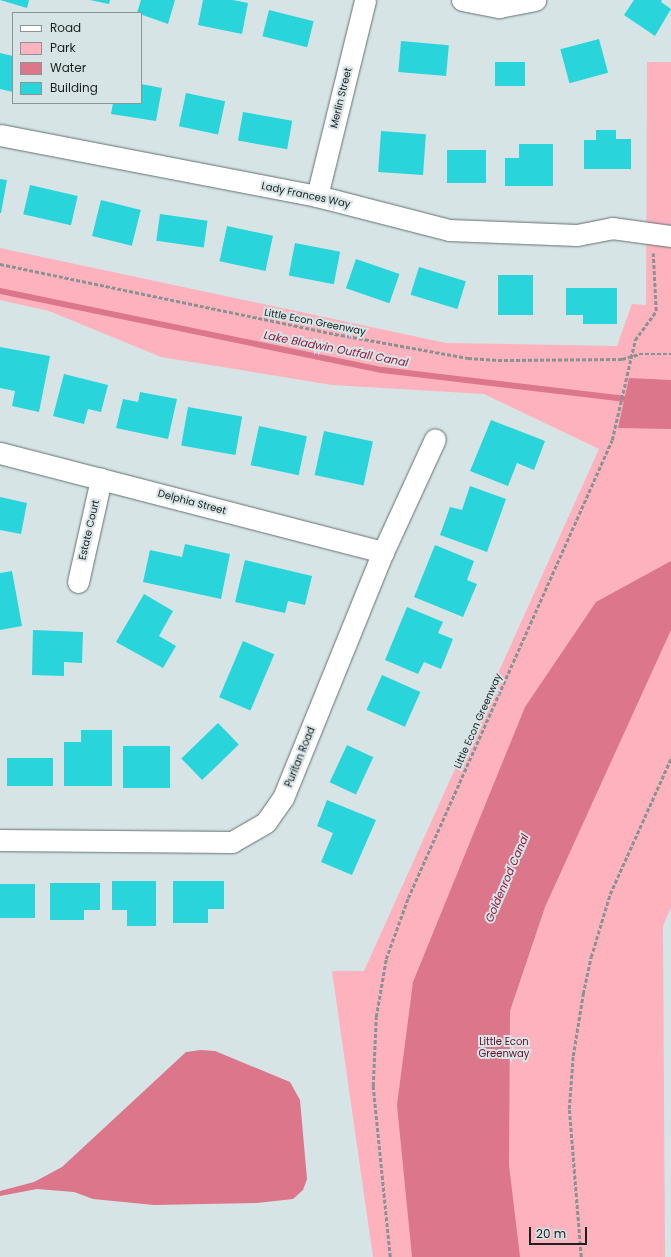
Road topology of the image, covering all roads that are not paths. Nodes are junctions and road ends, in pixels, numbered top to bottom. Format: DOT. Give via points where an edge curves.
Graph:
graph roads {
  1 [pos="365,0"];
  2 [pos="462,0"];
  3 [pos="535,0"];
  4 [pos="0,136"];
  5 [pos="316,196"];
  6 [pos="671,236"];
  7 [pos="435,439"];
  8 [pos="0,453"];
  9 [pos="101,478"];
  10 [pos="383,552"];
  11 [pos="78,582"];
  12 [pos="0,840"];
  1 -- 5 [label="street, Merlin Street"];
  2 -- 3 [label="street" via="499,7"];
  4 -- 5 [label="street, Lady Frances Way"];
  5 -- 6 [label="street, Lady Frances Way" via="449,230 577,235 612,228"];
  7 -- 10 [label="street, Puritan Road"];
  8 -- 9 [label="street, Delphia Street"];
  9 -- 10 [label="street, Delphia Street"];
  9 -- 11 [label="street, Estate Court"];
  10 -- 12 [label="street, Puritan Road" via="283,798 266,822 232,842"];
}
